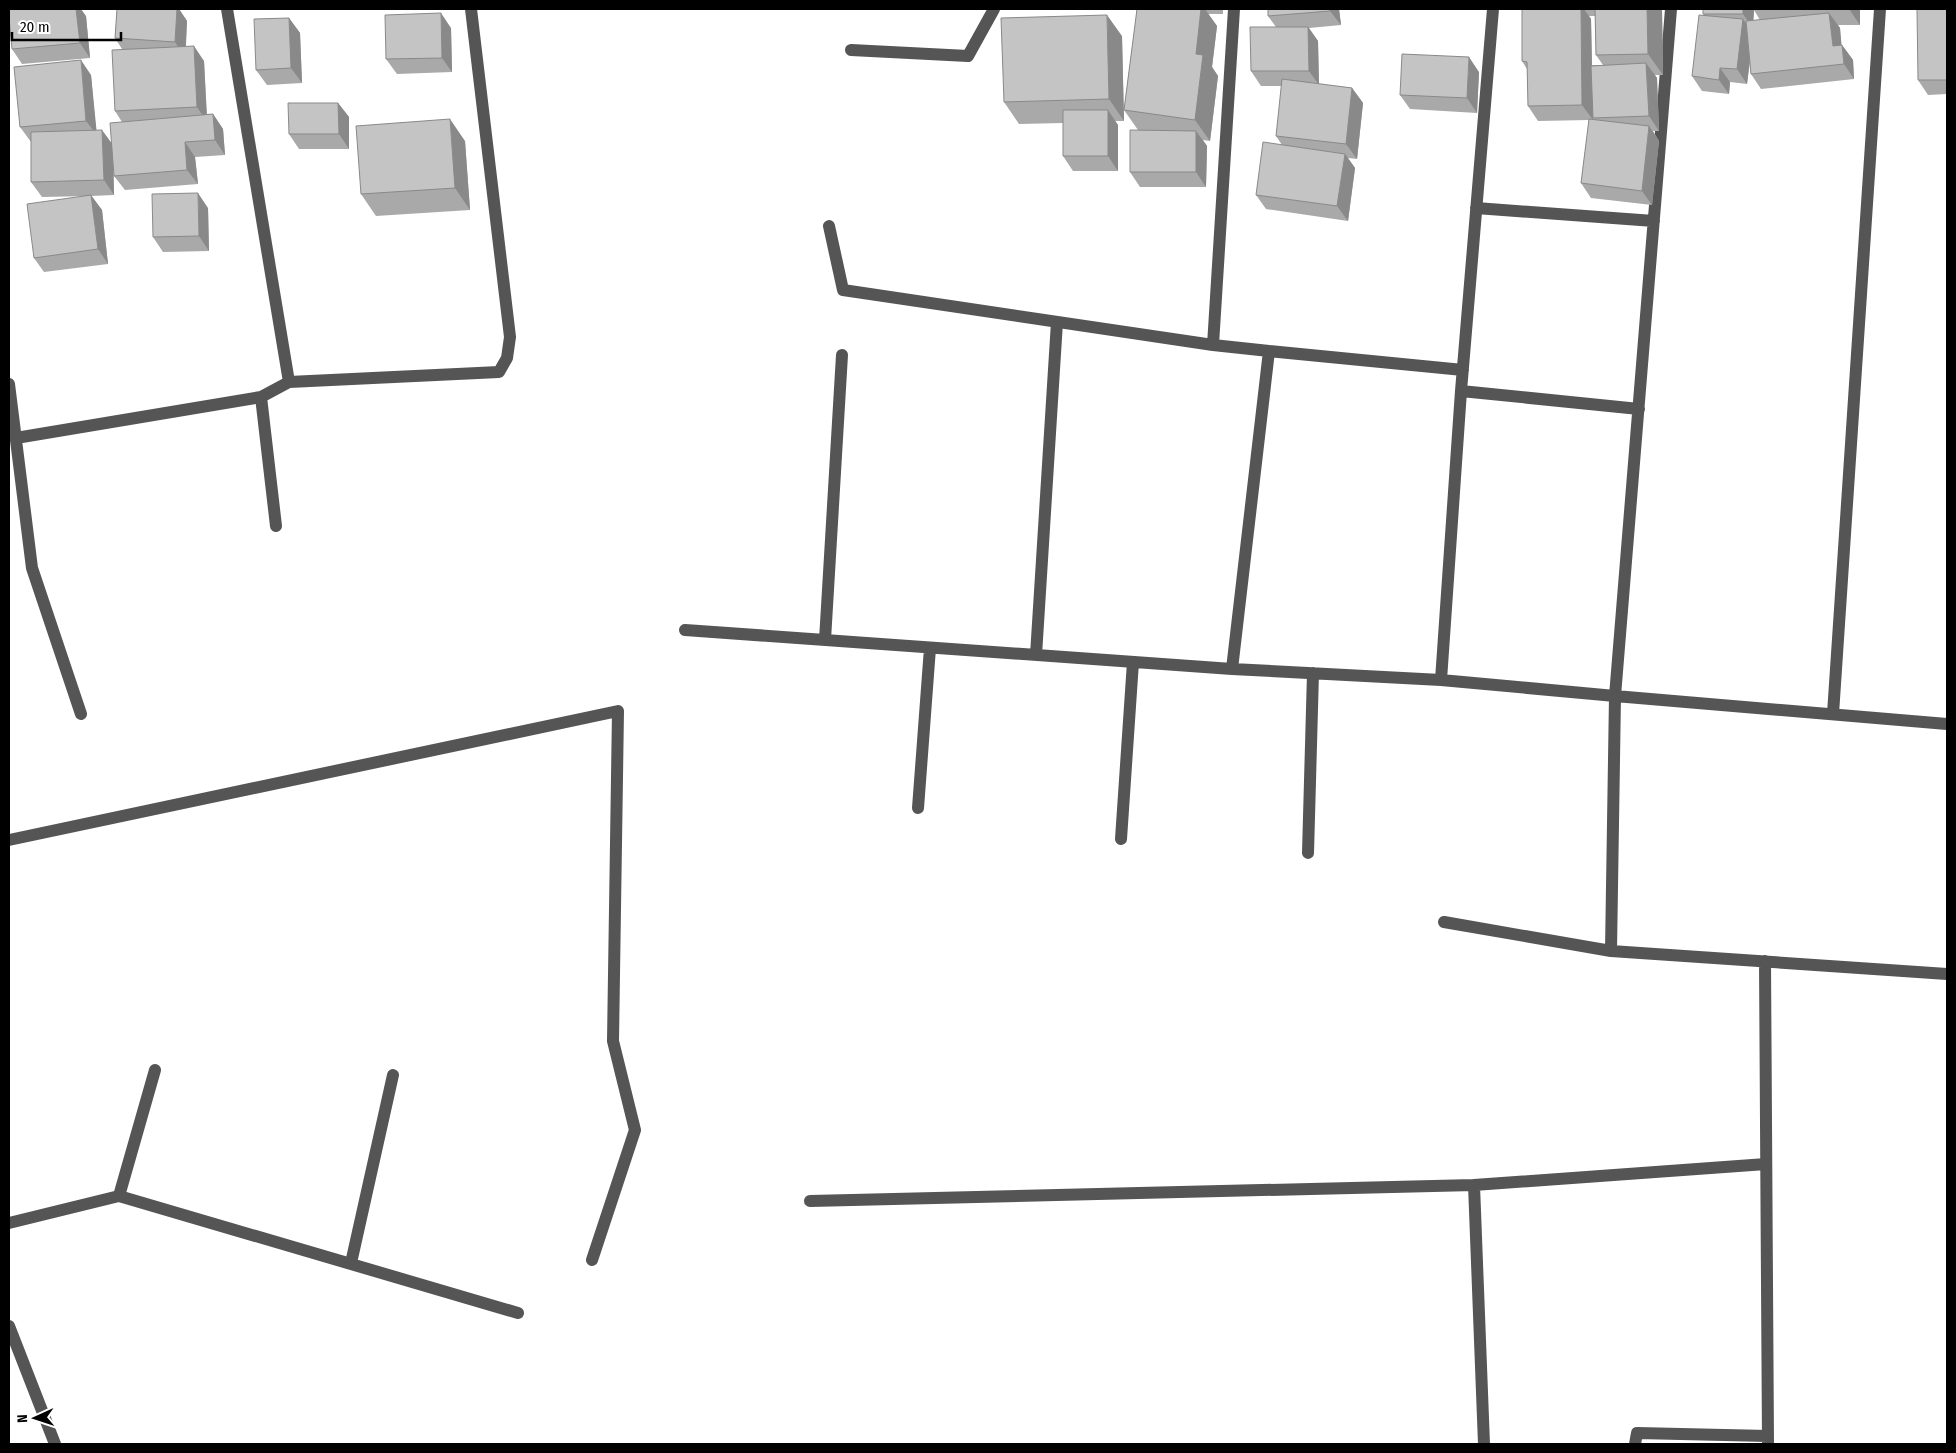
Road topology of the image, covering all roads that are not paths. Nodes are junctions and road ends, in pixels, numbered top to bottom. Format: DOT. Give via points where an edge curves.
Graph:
graph roads {
  1 [pos="227,9"];
  2 [pos="471,9"];
  3 [pos="994,9"];
  4 [pos="1234,9"];
  5 [pos="1493,9"];
  6 [pos="1671,9"];
  7 [pos="1880,9"];
  8 [pos="851,50"];
  9 [pos="1476,208"];
  10 [pos="1654,221"];
  11 [pos="828,226"];
  12 [pos="1057,322"];
  13 [pos="1213,345"];
  14 [pos="1269,351"];
  15 [pos="842,354"];
  16 [pos="1462,370"];
  17 [pos="290,382"];
  18 [pos="9,384"];
  19 [pos="1461,391"];
  20 [pos="261,397"];
  21 [pos="1639,409"];
  22 [pos="16,438"];
  23 [pos="276,526"];
  24 [pos="685,630"];
  25 [pos="826,640"];
  26 [pos="930,648"];
  27 [pos="1036,655"];
  28 [pos="1133,662"];
  29 [pos="1232,669"];
  30 [pos="1314,673"];
  31 [pos="1441,680"];
  32 [pos="1616,696"];
  33 [pos="81,714"];
  34 [pos="1833,714"];
  35 [pos="1947,724"];
  36 [pos="918,808"];
  37 [pos="1121,839"];
  38 [pos="9,840"];
  39 [pos="1308,854"];
  40 [pos="1444,922"];
  41 [pos="1611,951"];
  42 [pos="1765,961"];
  43 [pos="1947,974"];
  44 [pos="155,1070"];
  45 [pos="393,1075"];
  46 [pos="1766,1164"];
  47 [pos="1474,1185"];
  48 [pos="120,1196"];
  49 [pos="810,1201"];
  50 [pos="9,1222"];
  51 [pos="592,1260"];
  52 [pos="351,1264"];
  53 [pos="518,1313"];
  54 [pos="9,1326"];
  55 [pos="1768,1440"];
  56 [pos="55,1444"];
  57 [pos="1484,1444"];
  58 [pos="1635,1444"];
  1 -- 17 [label="street"];
  2 -- 17 [label="street" via="510,337 508,358 499,372"];
  3 -- 8 [label="street" via="968,56"];
  4 -- 13 [label="street"];
  5 -- 9 [label="street"];
  6 -- 10 [label="street"];
  7 -- 34 [label="street"];
  9 -- 10 [label="street"];
  9 -- 16 [label="street"];
  10 -- 21 [label="street"];
  11 -- 12 [label="street" via="843,290"];
  12 -- 13 [label="street"];
  12 -- 27 [label="street"];
  13 -- 14 [label="street"];
  14 -- 16 [label="street"];
  14 -- 29 [label="street"];
  15 -- 25 [label="street"];
  16 -- 19 [label="street"];
  17 -- 20 [label="street"];
  18 -- 22 [label="street"];
  19 -- 21 [label="street"];
  19 -- 31 [label="street"];
  20 -- 22 [label="street"];
  20 -- 23 [label="street"];
  21 -- 32 [label="street"];
  22 -- 33 [label="street" via="32,568"];
  24 -- 25 [label="street"];
  25 -- 26 [label="street"];
  26 -- 27 [label="street"];
  26 -- 36 [label="street"];
  27 -- 28 [label="street"];
  28 -- 29 [label="street"];
  28 -- 37 [label="street"];
  29 -- 30 [label="street"];
  30 -- 31 [label="street"];
  30 -- 39 [label="street"];
  31 -- 32 [label="street"];
  32 -- 34 [label="street"];
  32 -- 41 [label="street"];
  34 -- 35 [label="street"];
  38 -- 51 [label="street" via="618,711 613,1041 635,1130"];
  40 -- 41 [label="street"];
  41 -- 42 [label="street"];
  42 -- 43 [label="street"];
  42 -- 46 [label="street"];
  44 -- 48 [label="street"];
  45 -- 52 [label="street"];
  46 -- 47 [label="street"];
  46 -- 55 [label="street"];
  47 -- 49 [label="street"];
  47 -- 57 [label="street"];
  48 -- 50 [label="street"];
  48 -- 52 [label="street"];
  52 -- 53 [label="street"];
  54 -- 56 [label="street"];
  55 -- 58 [label="street" via="1637,1433"];
}
